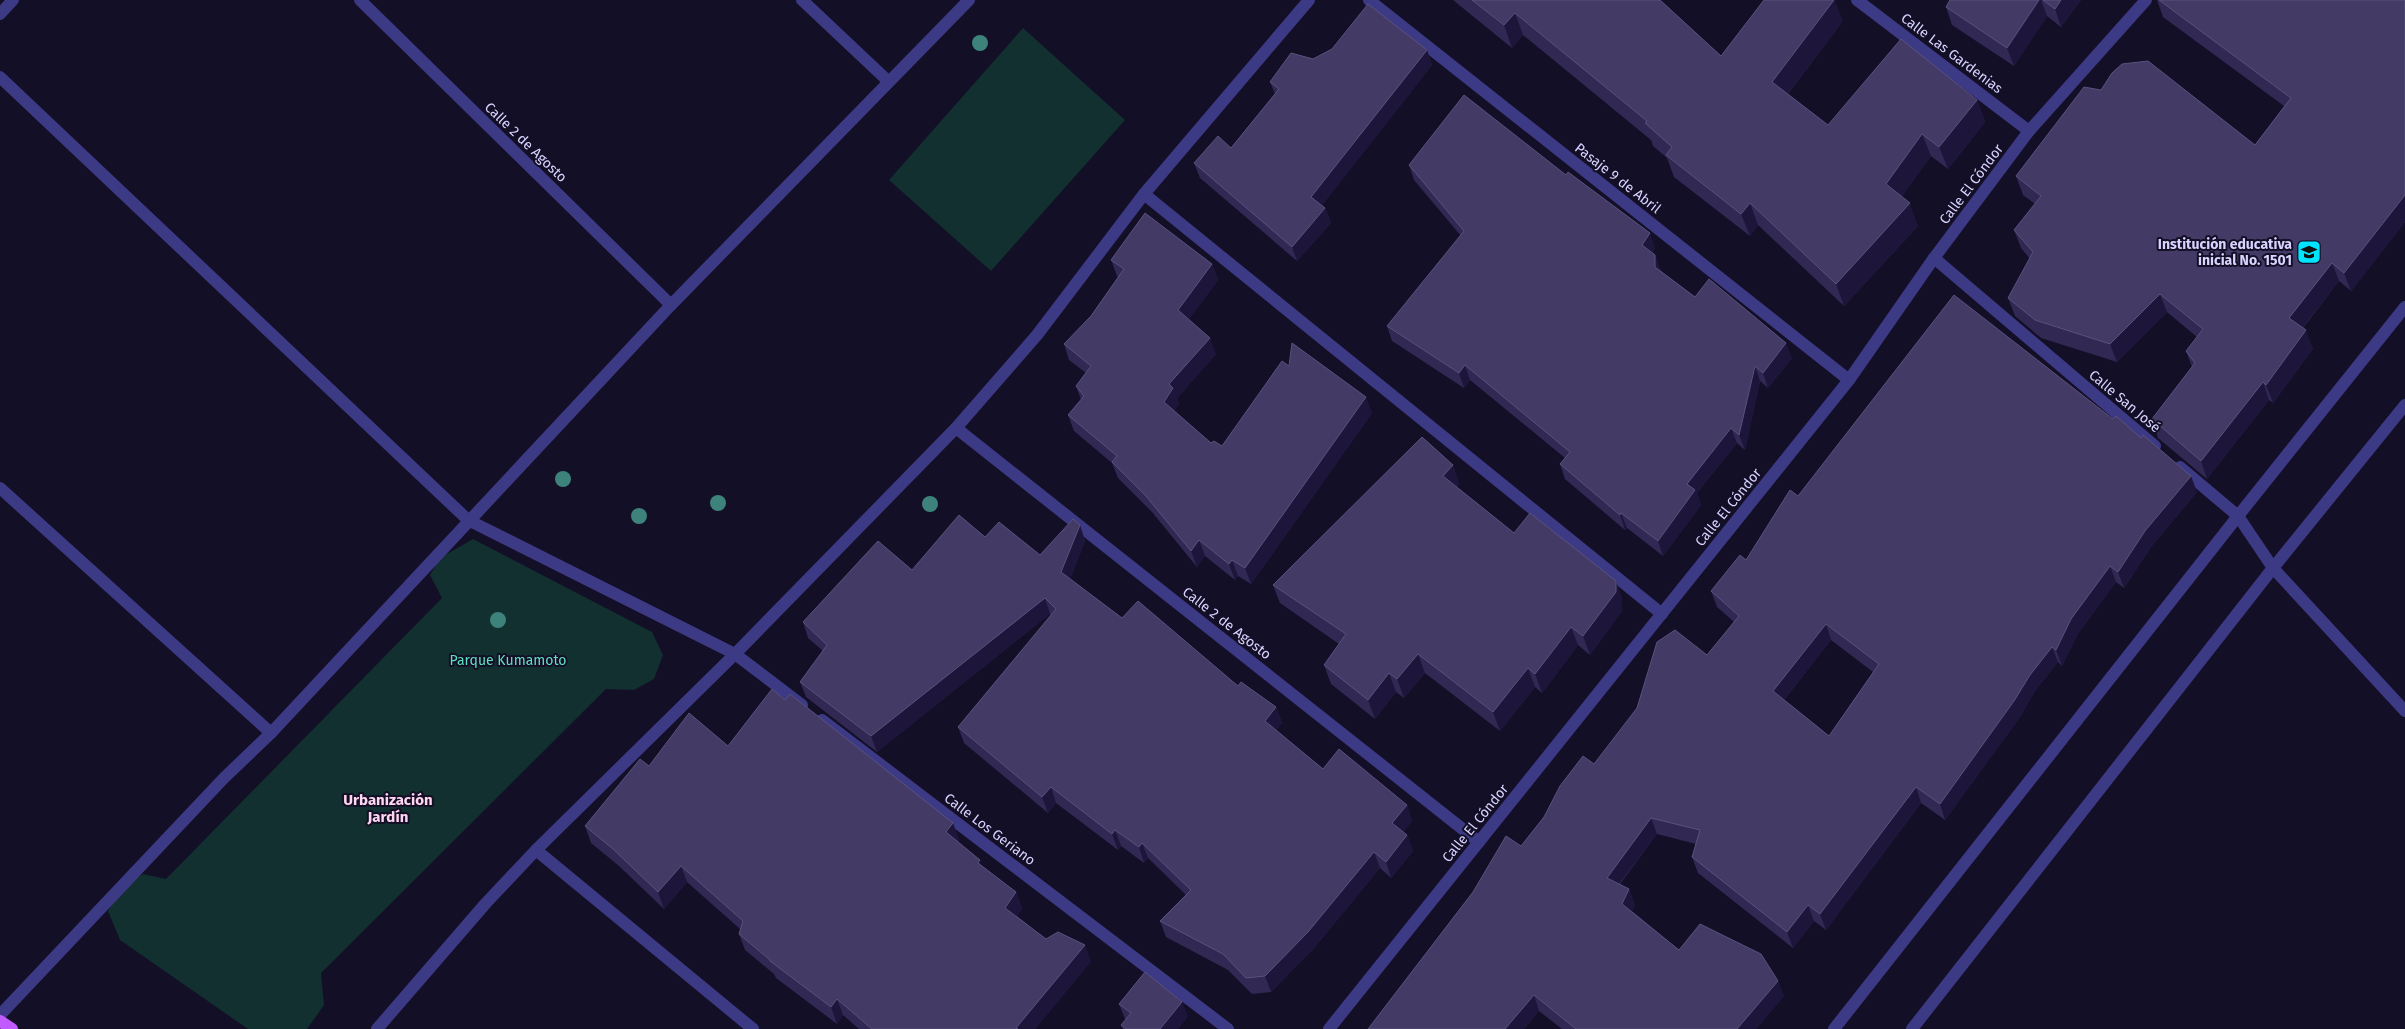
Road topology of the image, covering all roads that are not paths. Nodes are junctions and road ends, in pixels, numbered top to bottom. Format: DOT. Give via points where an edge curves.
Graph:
graph roads {
  1 [pos="13,0"];
  2 [pos="360,0"];
  3 [pos="802,0"];
  4 [pos="969,0"];
  5 [pos="1309,0"];
  6 [pos="1369,0"];
  7 [pos="1857,0"];
  8 [pos="2146,0"];
  9 [pos="0,14"];
  10 [pos="0,77"];
  11 [pos="888,81"];
  12 [pos="2029,131"];
  13 [pos="1144,194"];
  14 [pos="1934,258"];
  15 [pos="671,305"];
  16 [pos="2405,307"];
  17 [pos="1849,380"];
  18 [pos="2405,405"];
  19 [pos="956,428"];
  20 [pos="0,488"];
  21 [pos="2238,516"];
  22 [pos="468,520"];
  23 [pos="2273,568"];
  24 [pos="1662,614"];
  25 [pos="735,654"];
  26 [pos="2405,711"];
  27 [pos="271,733"];
  28 [pos="1479,842"];
  29 [pos="536,850"];
  30 [pos="0,1015"];
  31 [pos="0,1021"];
  32 [pos="12,1029"];
  33 [pos="378,1029"];
  34 [pos="753,1029"];
  35 [pos="1228,1029"];
  36 [pos="1329,1029"];
  37 [pos="1834,1029"];
  38 [pos="1912,1029"];
  1 -- 9 [label="street"];
  2 -- 15 [label="street, Calle 2 de Agosto"];
  3 -- 11 [label="street"];
  4 -- 11 [label="street"];
  5 -- 13 [label="street"];
  6 -- 17 [label="street, Pasaje 9 de Abril"];
  7 -- 12 [label="street, Calle Las Gardenias"];
  8 -- 12 [label="street, Calle El Cóndor"];
  10 -- 22 [label="street, Calle Los Geriano"];
  11 -- 15 [label="street"];
  12 -- 14 [label="street, Calle El Cóndor"];
  13 -- 19 [label="street" via="1037,335"];
  13 -- 24 [label="street"];
  14 -- 17 [label="street, Calle El Cóndor"];
  14 -- 21 [label="street, Calle San José"];
  15 -- 22 [label="street"];
  16 -- 21 [label="street"];
  17 -- 24 [label="street, Calle El Cóndor"];
  18 -- 23 [label="street"];
  19 -- 25 [label="street"];
  19 -- 28 [label="street, Calle 2 de Agosto"];
  20 -- 27 [label="street"];
  21 -- 23 [label="street, Calle San José"];
  21 -- 37 [label="street"];
  22 -- 25 [label="street, Calle Los Geriano"];
  22 -- 27 [label="street"];
  23 -- 26 [label="street, Calle San José"];
  23 -- 38 [label="street"];
  24 -- 28 [label="street, Calle El Cóndor"];
  25 -- 29 [label="street"];
  25 -- 35 [label="street, Calle Los Geriano"];
  27 -- 30 [label="street" via="217,785"];
  28 -- 36 [label="street, Calle El Cóndor"];
  29 -- 33 [label="street"];
  29 -- 34 [label="street"];
  31 -- 32 [label="main road"];
}
